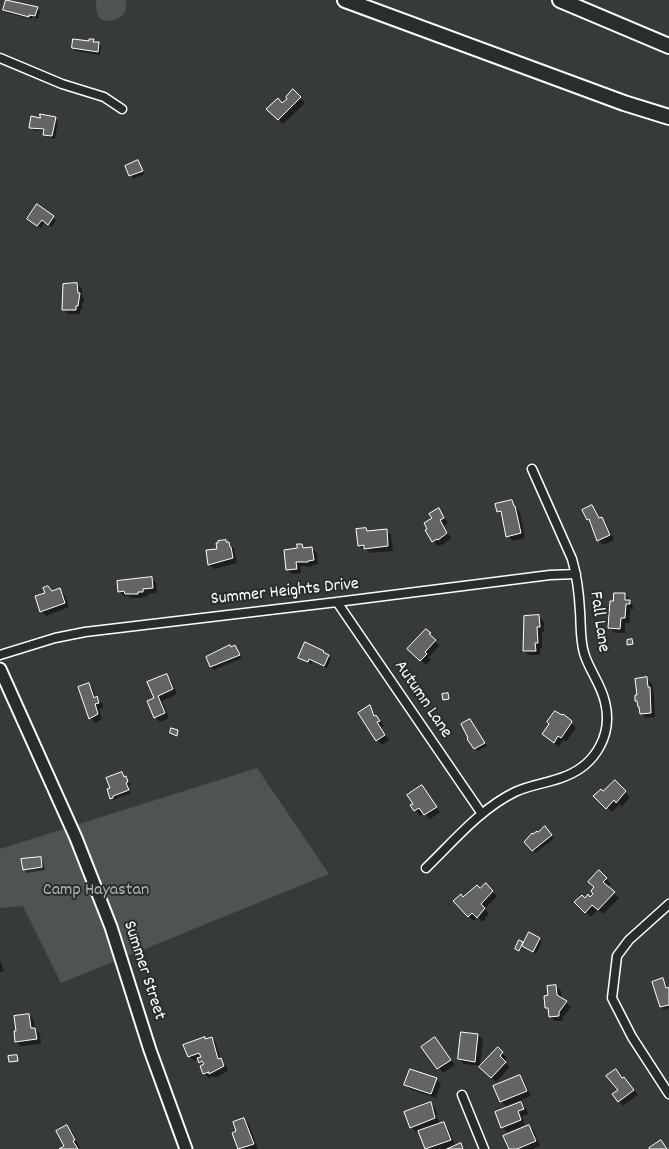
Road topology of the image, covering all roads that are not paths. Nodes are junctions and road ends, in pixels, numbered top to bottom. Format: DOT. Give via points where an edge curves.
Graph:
graph roads {
  1 [pos="345,0"];
  2 [pos="560,0"];
  3 [pos="669,46"];
  4 [pos="0,58"];
  5 [pos="122,109"];
  6 [pos="669,117"];
  7 [pos="532,469"];
  8 [pos="576,574"];
  9 [pos="337,602"];
  10 [pos="0,655"];
  11 [pos="0,669"];
  12 [pos="482,814"];
  13 [pos="426,868"];
  14 [pos="669,904"];
  15 [pos="669,1094"];
  16 [pos="462,1095"];
  17 [pos="186,1149"];
  18 [pos="484,1149"];
  1 -- 6 [label="highway"];
  2 -- 3 [label="highway"];
  4 -- 5 [label="street" via="62,84 104,96"];
  7 -- 8 [label="street, Fall Lane"];
  8 -- 9 [label="street, Summer Heights Drive"];
  8 -- 12 [label="street, Fall Lane" via="584,653 606,704 604,741 582,768 566,776 530,785"];
  9 -- 10 [label="street, Summer Heights Drive" via="85,632"];
  9 -- 12 [label="street, Autumn Lane"];
  11 -- 17 [label="main road, Summer Street" via="94,883"];
  12 -- 13 [label="street, Fall Lane"];
  14 -- 15 [label="street" via="629,940 617,956 612,998 632,1037"];
  16 -- 18 [label="street"];
}
